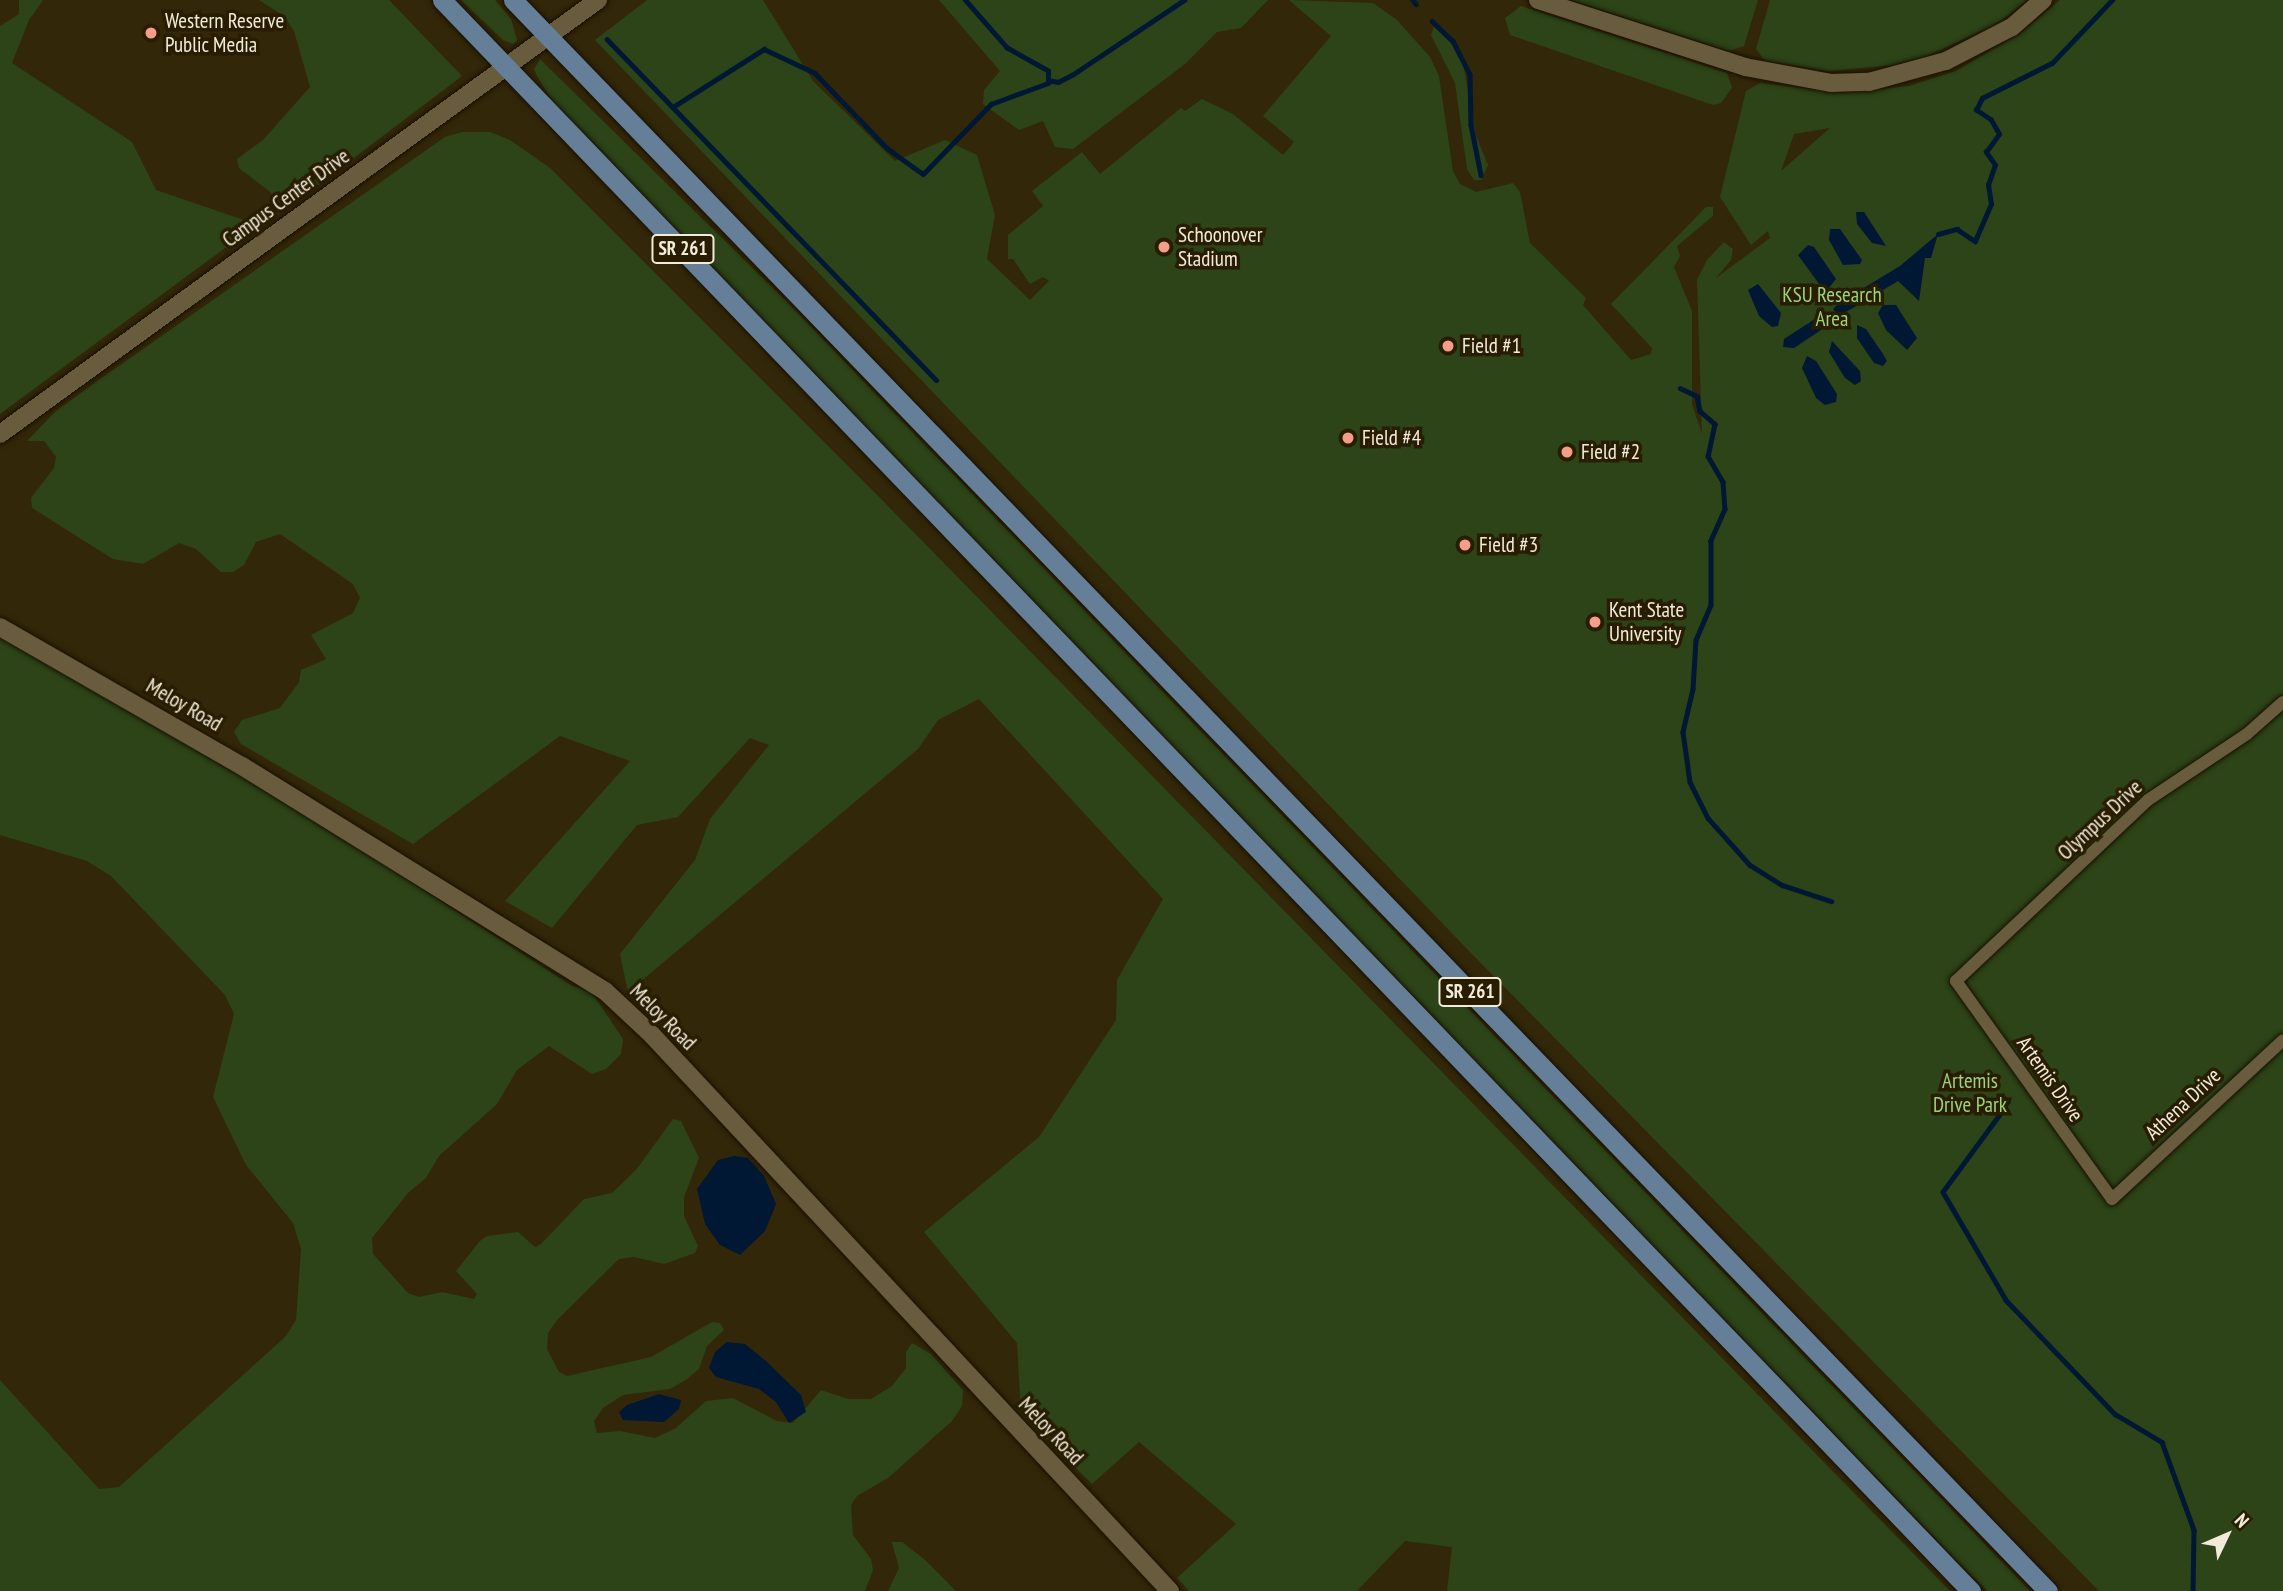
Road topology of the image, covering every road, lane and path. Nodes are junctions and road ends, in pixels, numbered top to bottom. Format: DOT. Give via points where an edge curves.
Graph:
graph roads {
  1 [pos="442,0"];
  2 [pos="513,0"];
  3 [pos="598,0"];
  4 [pos="1538,0"];
  5 [pos="2043,0"];
  6 [pos="548,36"];
  7 [pos="506,67"];
  8 [pos="0,434"];
  9 [pos="0,627"];
  10 [pos="2283,702"];
  11 [pos="1956,981"];
  12 [pos="2283,1040"];
  13 [pos="2112,1199"];
  14 [pos="1170,1591"];
  15 [pos="1971,1591"];
  16 [pos="2048,1591"];
  1 -- 7 [label="main road, SR 261"];
  2 -- 6 [label="main road, SR 261"];
  3 -- 6 [label="street, Campus Center Drive"];
  4 -- 5 [label="street" via="1745,67 1831,83 1869,82 1946,61 2012,26"];
  6 -- 7 [label="street, Campus Center Drive"];
  6 -- 16 [label="main road, SR 261"];
  7 -- 8 [label="street, Campus Center Drive"];
  7 -- 15 [label="main road, SR 261"];
  9 -- 14 [label="street, Meloy Road" via="331,820 605,992 652,1035"];
  10 -- 11 [label="street, Olympus Drive" via="2246,734 2148,800"];
  11 -- 13 [label="street, Artemis Drive"];
  12 -- 13 [label="street, Athena Drive"];
}
